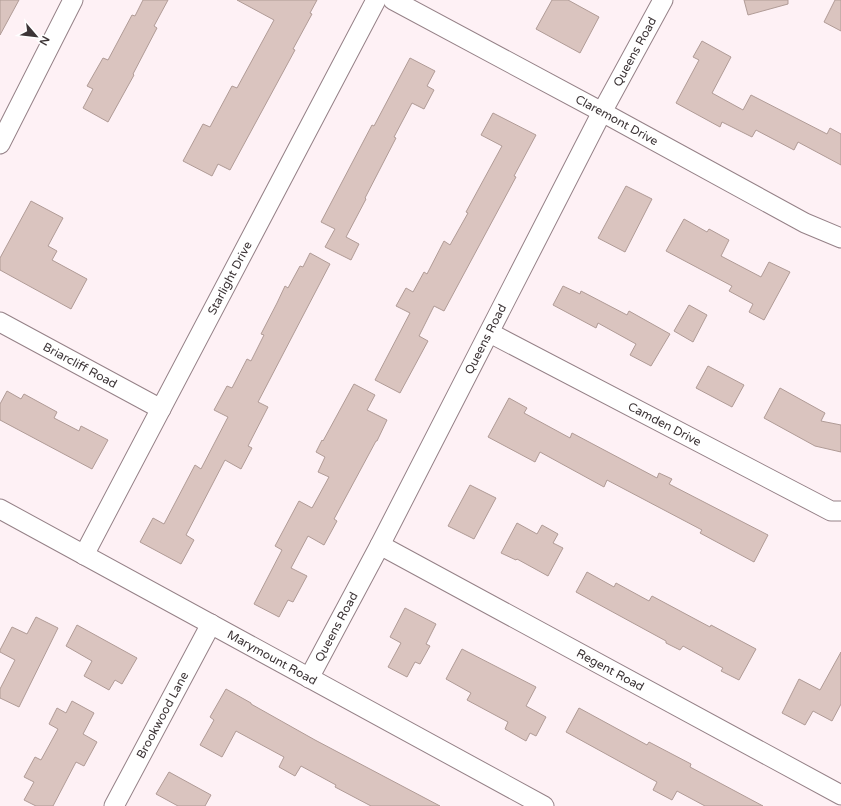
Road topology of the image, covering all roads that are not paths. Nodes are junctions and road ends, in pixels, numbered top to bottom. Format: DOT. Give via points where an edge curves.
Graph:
graph roads {
  1 [pos="74,0"];
  2 [pos="376,0"];
  3 [pos="393,0"];
  4 [pos="663,0"];
  5 [pos="602,112"];
  6 [pos="0,144"];
  7 [pos="841,238"];
  8 [pos="0,322"];
  9 [pos="490,333"];
  10 [pos="161,409"];
  11 [pos="0,509"];
  12 [pos="841,511"];
  13 [pos="380,545"];
  14 [pos="84,555"];
  15 [pos="210,624"];
  16 [pos="308,678"];
  17 [pos="841,795"];
  18 [pos="114,806"];
  19 [pos="544,806"];
  1 -- 6 [label="street"];
  2 -- 10 [label="street, Starlight Drive"];
  3 -- 5 [label="street, Claremont Drive"];
  4 -- 5 [label="street, Queens Road"];
  5 -- 7 [label="street, Claremont Drive" via="805,223"];
  5 -- 9 [label="street, Queens Road"];
  8 -- 10 [label="street, Briarcliff Road"];
  9 -- 12 [label="street, Camden Drive" via="830,511"];
  9 -- 13 [label="street, Queens Road"];
  10 -- 14 [label="street, Starlight Drive"];
  11 -- 14 [label="street, Marymount Road"];
  13 -- 16 [label="street, Queens Road"];
  13 -- 17 [label="street, Regent Road"];
  14 -- 15 [label="street, Marymount Road"];
  15 -- 16 [label="street, Marymount Road"];
  15 -- 18 [label="street, Brookwood Lane"];
  16 -- 19 [label="street, Marymount Road"];
}
